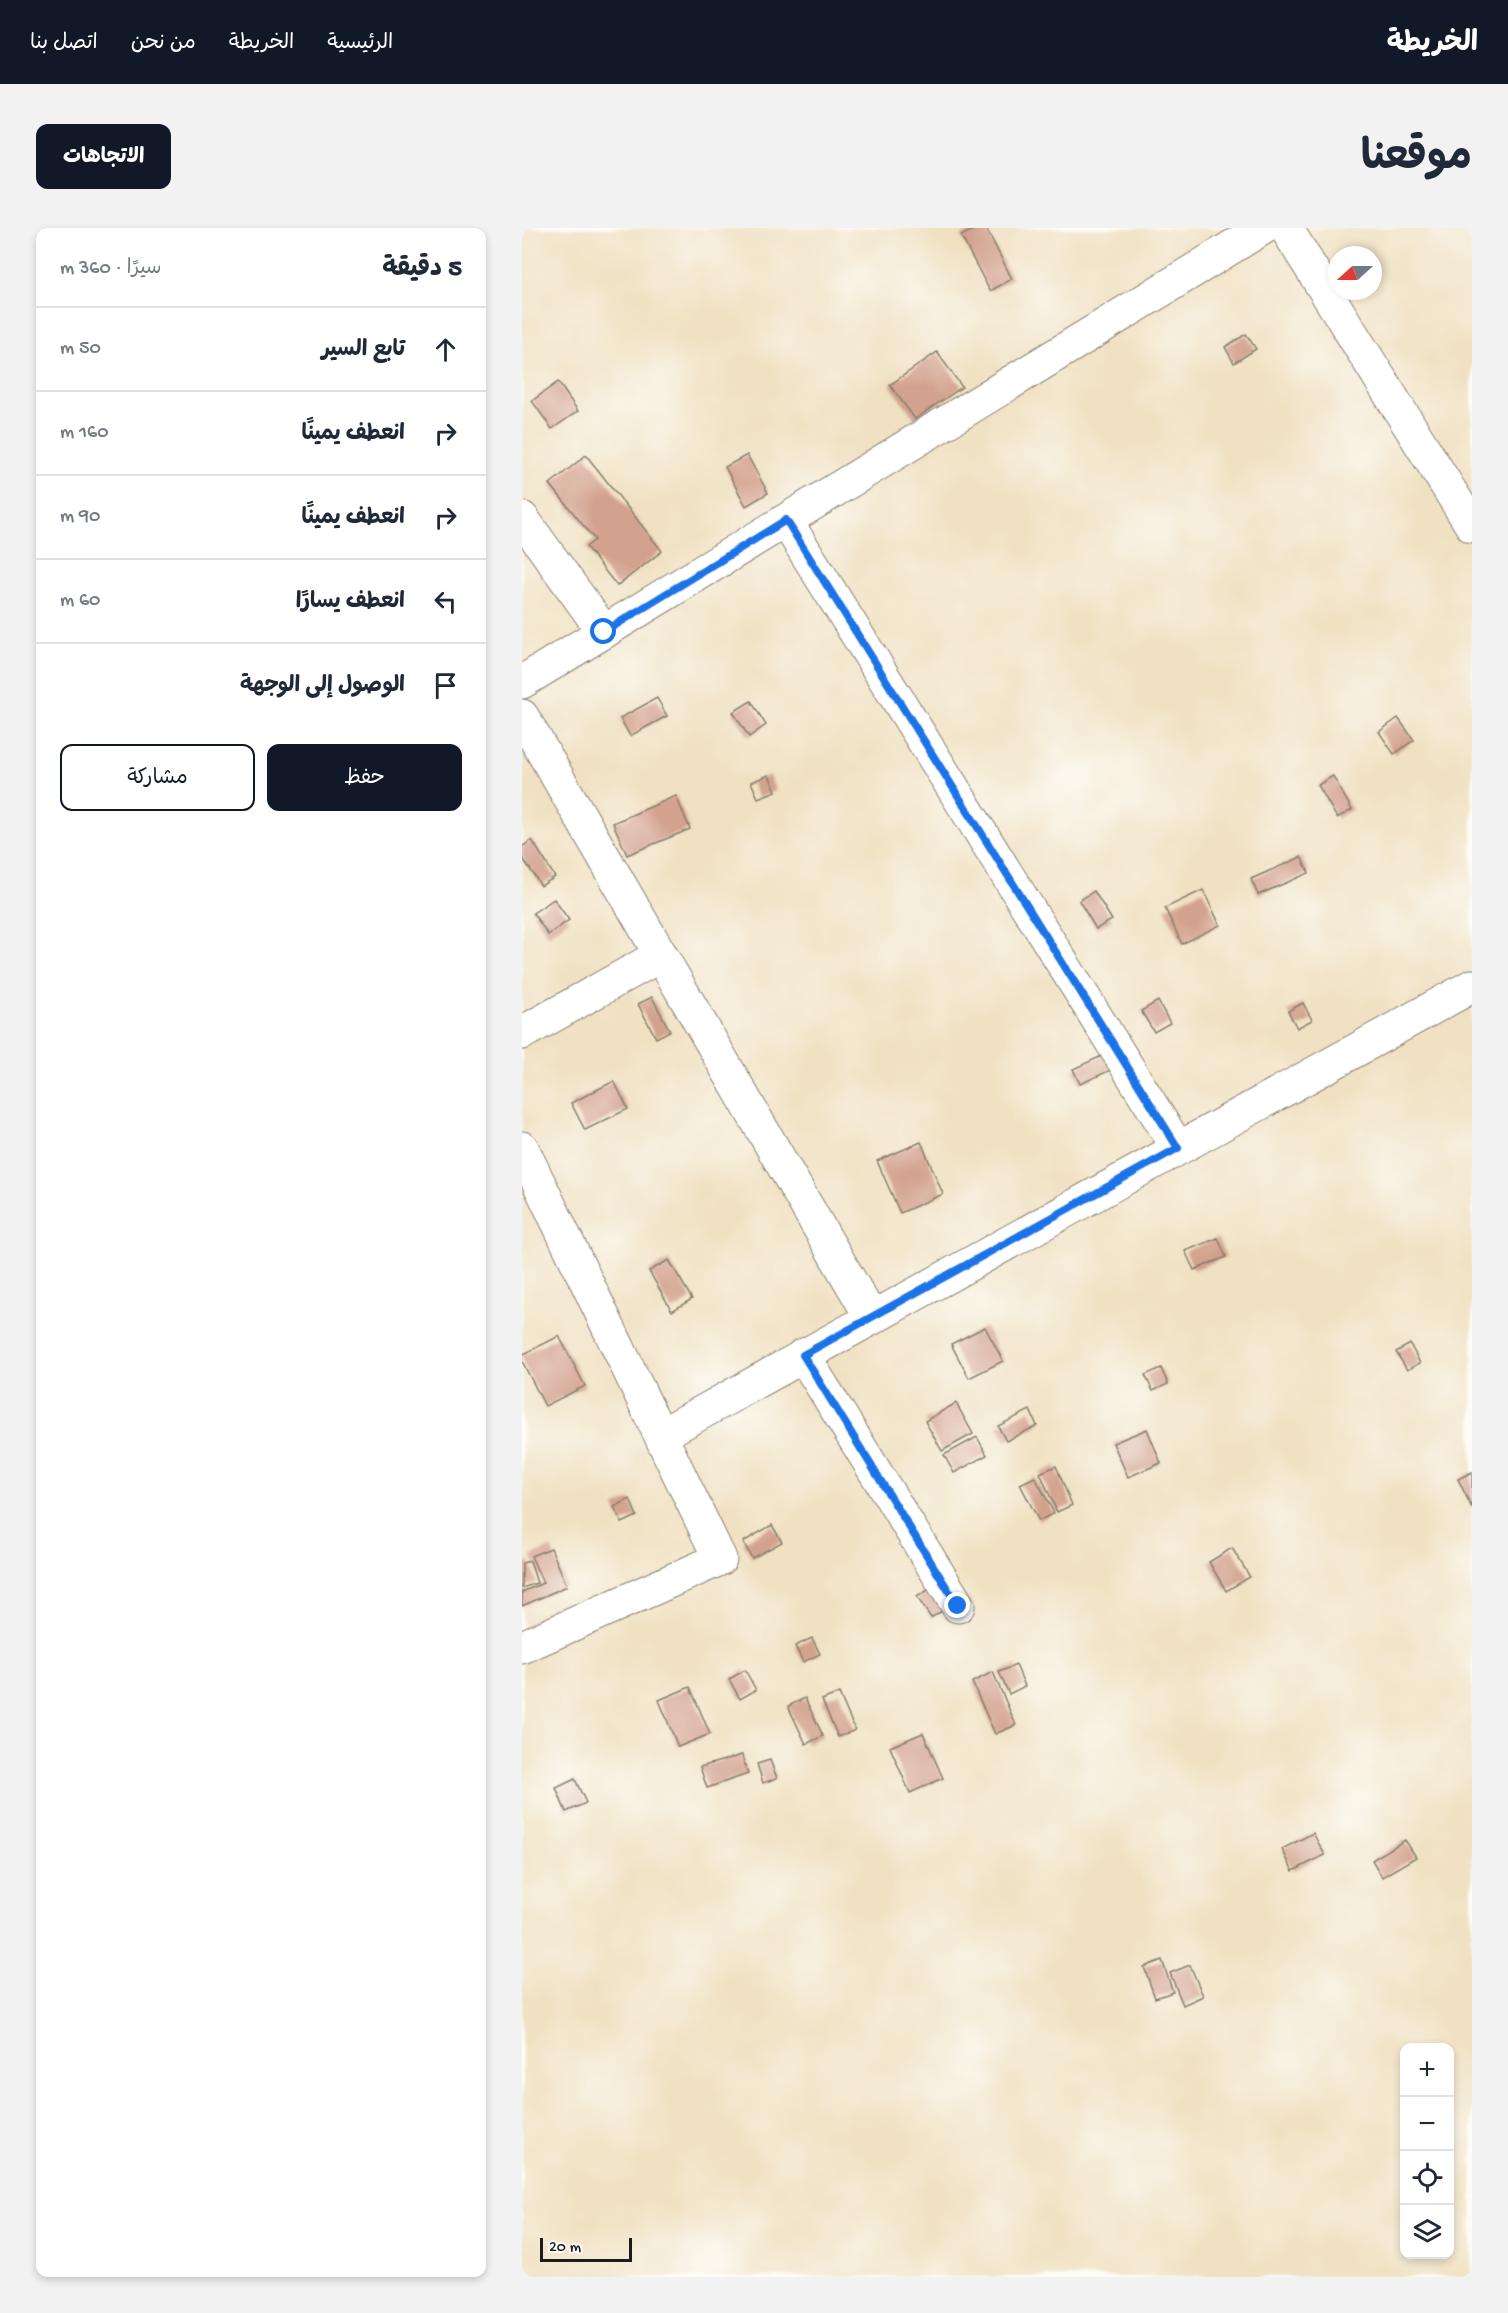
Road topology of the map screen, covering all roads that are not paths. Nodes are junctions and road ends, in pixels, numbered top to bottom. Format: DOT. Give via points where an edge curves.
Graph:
graph roads {
  1 [pos="1263,228"];
  2 [pos="1286,228"];
  3 [pos="522,518"];
  4 [pos="786,520"];
  5 [pos="1472,526"];
  6 [pos="604,632"];
  7 [pos="522,682"];
  8 [pos="522,716"];
  9 [pos="661,955"];
  10 [pos="1472,986"];
  11 [pos="522,1033"];
  12 [pos="522,1148"];
  13 [pos="1178,1148"];
  14 [pos="871,1317"];
  15 [pos="803,1355"];
  16 [pos="661,1435"];
  17 [pos="958,1606"];
  18 [pos="522,1647"];
  1 -- 4 [label="street"];
  2 -- 5 [label="street"];
  3 -- 6 [label="street"];
  4 -- 6 [label="street"];
  4 -- 13 [label="street"];
  6 -- 7 [label="street"];
  8 -- 9 [label="street"];
  9 -- 11 [label="street"];
  9 -- 14 [label="street"];
  10 -- 13 [label="street"];
  12 -- 16 [label="street"];
  13 -- 14 [label="street"];
  14 -- 15 [label="street"];
  15 -- 16 [label="street"];
  15 -- 17 [label="street"];
  16 -- 18 [label="street" via="720,1559"];
}
